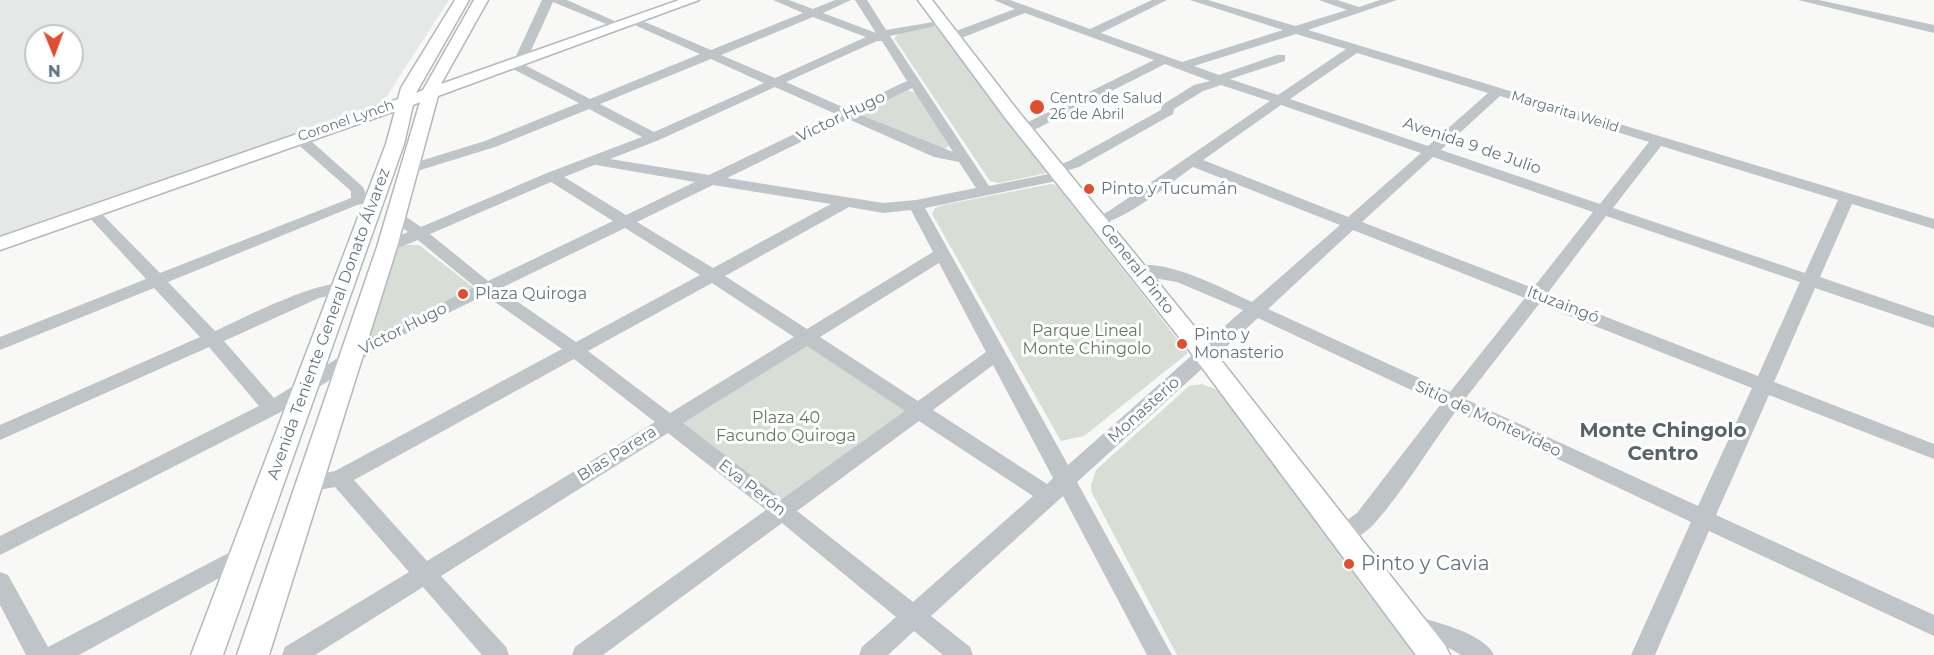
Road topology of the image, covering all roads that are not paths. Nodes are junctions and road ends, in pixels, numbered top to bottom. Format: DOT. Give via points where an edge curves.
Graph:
graph roads {
  1 [pos="462,0"];
  2 [pos="481,0"];
  3 [pos="548,0"];
  4 [pos="556,0"];
  5 [pos="691,0"];
  6 [pos="779,0"];
  7 [pos="845,0"];
  8 [pos="861,0"];
  9 [pos="925,0"];
  10 [pos="1000,0"];
  11 [pos="1039,0"];
  12 [pos="1161,0"];
  13 [pos="1196,0"];
  14 [pos="1325,0"];
  15 [pos="1391,0"];
  16 [pos="1804,0"];
  17 [pos="1023,8"];
  18 [pos="1358,10"];
  19 [pos="812,13"];
  20 [pos="941,22"];
  21 [pos="627,24"];
  22 [pos="1934,29"];
  23 [pos="1295,31"];
  24 [pos="1091,33"];
  25 [pos="881,36"];
  26 [pos="952,37"];
  27 [pos="1354,49"];
  28 [pos="710,54"];
  29 [pos="1281,58"];
  30 [pos="1164,60"];
  31 [pos="521,62"];
  32 [pos="1182,66"];
  33 [pos="1220,80"];
  34 [pos="914,82"];
  35 [pos="776,84"];
  36 [pos="1497,92"];
  37 [pos="430,93"];
  38 [pos="406,100"];
  39 [pos="1279,100"];
  40 [pos="589,104"];
  41 [pos="845,114"];
  42 [pos="1023,130"];
  43 [pos="298,137"];
  44 [pos="654,137"];
  45 [pos="1658,140"];
  46 [pos="1430,150"];
  47 [pos="964,159"];
  48 [pos="596,161"];
  49 [pos="1192,161"];
  50 [pos="410,169"];
  51 [pos="1059,172"];
  52 [pos="552,176"];
  53 [pos="711,180"];
  54 [pos="985,191"];
  55 [pos="368,193"];
  56 [pos="1847,197"];
  57 [pos="845,203"];
  58 [pos="916,205"];
  59 [pos="1605,210"];
  60 [pos="91,211"];
  61 [pos="396,217"];
  62 [pos="1098,220"];
  63 [pos="626,221"];
  64 [pos="1349,222"];
  65 [pos="1934,224"];
  66 [pos="418,232"];
  67 [pos="0,244"];
  68 [pos="387,247"];
  69 [pos="941,254"];
  70 [pos="1137,270"];
  71 [pos="712,275"];
  72 [pos="156,281"];
  73 [pos="1812,281"];
  74 [pos="341,288"];
  75 [pos="486,288"];
  76 [pos="1538,296"];
  77 [pos="1254,309"];
  78 [pos="1934,322"];
  79 [pos="806,337"];
  80 [pos="213,339"];
  81 [pos="0,344"];
  82 [pos="574,349"];
  83 [pos="998,353"];
  84 [pos="1204,354"];
  85 [pos="349,357"];
  86 [pos="1765,384"];
  87 [pos="308,386"];
  88 [pos="1452,403"];
  89 [pos="272,408"];
  90 [pos="919,410"];
  91 [pos="666,423"];
  92 [pos="0,433"];
  93 [pos="1934,452"];
  94 [pos="340,478"];
  95 [pos="1067,479"];
  96 [pos="308,484"];
  97 [pos="1047,495"];
  98 [pos="781,512"];
  99 [pos="1702,519"];
  100 [pos="1342,535"];
  101 [pos="0,546"];
  102 [pos="243,554"];
  103 [pos="427,573"];
  104 [pos="0,582"];
  105 [pos="913,617"];
  106 [pos="1410,625"];
  107 [pos="1934,626"];
  108 [pos="39,655"];
  109 [pos="56,655"];
  110 [pos="207,655"];
  111 [pos="253,655"];
  112 [pos="294,655"];
  113 [pos="497,655"];
  114 [pos="584,655"];
  115 [pos="871,655"];
  116 [pos="961,655"];
  117 [pos="1160,655"];
  118 [pos="1434,655"];
  119 [pos="1482,655"];
  120 [pos="1643,655"];
  1 -- 38 [label="main road, Avenida Teniente General Donato Álvarez" via="409,88"];
  2 -- 37 [label="main road, Avenida Teniente General Donato Álvarez"];
  3 -- 31 [label="street"];
  4 -- 21 [label="street"];
  5 -- 21 [label="main road, Coronel Lynch"];
  6 -- 19 [label="street"];
  7 -- 19 [label="street"];
  8 -- 25 [label="street"];
  9 -- 20 [label="main road, General Pinto"];
  10 -- 17 [label="street, Avenida 9 de Julio"];
  11 -- 17 [label="street"];
  12 -- 24 [label="street"];
  13 -- 23 [label="street, Margarita Weild"];
  14 -- 18 [label="street"];
  15 -- 18 [label="street"];
  16 -- 22 [label="street"];
  17 -- 24 [label="street, Avenida 9 de Julio"];
  17 -- 26 [label="street"];
  18 -- 23 [label="street"];
  19 -- 25 [label="street"];
  19 -- 28 [label="street"];
  20 -- 25 [label="street"];
  20 -- 26 [label="main road, General Pinto"];
  21 -- 28 [label="street"];
  21 -- 31 [label="main road, Coronel Lynch"];
  23 -- 27 [label="street, Margarita Weild"];
  23 -- 32 [label="street"];
  24 -- 30 [label="street, Avenida 9 de Julio"];
  25 -- 34 [label="street"];
  25 -- 35 [label="street"];
  26 -- 42 [label="main road, General Pinto"];
  27 -- 36 [label="street, Margarita Weild"];
  27 -- 39 [label="street"];
  28 -- 35 [label="street"];
  28 -- 40 [label="street"];
  29 -- 33 [label="street"];
  30 -- 32 [label="street, Avenida 9 de Julio"];
  30 -- 42 [label="street"];
  31 -- 37 [label="main road, Coronel Lynch"];
  31 -- 40 [label="street"];
  32 -- 33 [label="street, Avenida 9 de Julio"];
  33 -- 39 [label="street, Avenida 9 de Julio"];
  33 -- 51 [label="street" via="1199,88 1167,108 1168,111"];
  34 -- 41 [label="street, Victor Hugo"];
  34 -- 47 [label="street"];
  35 -- 41 [label="street"];
  35 -- 44 [label="street"];
  36 -- 45 [label="street, Margarita Weild"];
  36 -- 46 [label="street, Monasterio"];
  37 -- 38 [label="main road, Coronel Lynch"];
  37 -- 50 [label="main road, Avenida Teniente General Donato Álvarez"];
  38 -- 43 [label="main road, Coronel Lynch"];
  38 -- 55 [label="main road, Avenida Teniente General Donato Álvarez" via="395,144"];
  39 -- 46 [label="street, Avenida 9 de Julio"];
  39 -- 49 [label="street"];
  40 -- 44 [label="street"];
  40 -- 50 [label="street" via="490,144"];
  41 -- 47 [label="street" via="939,154"];
  41 -- 53 [label="street, Victor Hugo"];
  42 -- 51 [label="main road, General Pinto"];
  43 -- 55 [label="street"];
  43 -- 60 [label="main road, Coronel Lynch"];
  44 -- 48 [label="street"];
  45 -- 56 [label="street, Margarita Weild"];
  45 -- 59 [label="street"];
  46 -- 59 [label="street, Avenida 9 de Julio"];
  46 -- 64 [label="street, Monasterio"];
  47 -- 54 [label="street"];
  48 -- 52 [label="street"];
  48 -- 53 [label="street"];
  49 -- 62 [label="street" via="1114,214"];
  49 -- 64 [label="street, Ituzaingó"];
  50 -- 61 [label="main road, Avenida Teniente General Donato Álvarez"];
  51 -- 54 [label="street"];
  51 -- 62 [label="main road, General Pinto"];
  52 -- 63 [label="street"];
  52 -- 66 [label="street"];
  53 -- 57 [label="street"];
  53 -- 63 [label="street, Victor Hugo"];
  54 -- 58 [label="street"];
  55 -- 72 [label="street"];
  55 -- 74 [label="main road, Avenida Teniente General Donato Álvarez"];
  56 -- 65 [label="street, Margarita Weild"];
  56 -- 73 [label="street"];
  57 -- 58 [label="street" via="883,208"];
  57 -- 71 [label="street"];
  58 -- 69 [label="street"];
  59 -- 73 [label="street, Avenida 9 de Julio"];
  59 -- 76 [label="street"];
  60 -- 67 [label="main road, Coronel Lynch"];
  60 -- 72 [label="street"];
  61 -- 66 [label="street, Eva Perón"];
  61 -- 68 [label="main road, Avenida Teniente General Donato Álvarez"];
  62 -- 70 [label="main road, General Pinto"];
  63 -- 71 [label="street"];
  63 -- 75 [label="street, Victor Hugo"];
  64 -- 76 [label="street, Ituzaingó"];
  64 -- 77 [label="street, Monasterio"];
  66 -- 68 [label="street"];
  66 -- 75 [label="street, Eva Perón"];
  68 -- 85 [label="main road, Avenida Teniente General Donato Álvarez"];
  69 -- 79 [label="street, Blas Parera"];
  69 -- 83 [label="street"];
  70 -- 77 [label="street, Sitio de Montevideo" via="1175,275"];
  70 -- 84 [label="main road, General Pinto"];
  71 -- 79 [label="street"];
  71 -- 82 [label="street"];
  72 -- 80 [label="street"];
  72 -- 81 [label="street"];
  73 -- 78 [label="street, Avenida 9 de Julio"];
  73 -- 86 [label="street"];
  74 -- 80 [label="street" via="314,294"];
  74 -- 87 [label="main road, Avenida Teniente General Donato Álvarez"];
  75 -- 82 [label="street, Eva Perón"];
  75 -- 85 [label="street, Victor Hugo"];
  76 -- 86 [label="street, Ituzaingó"];
  76 -- 88 [label="street"];
  77 -- 84 [label="street, Monasterio"];
  77 -- 88 [label="street, Sitio de Montevideo"];
  79 -- 90 [label="street"];
  79 -- 91 [label="street, Blas Parera"];
  80 -- 89 [label="street"];
  80 -- 92 [label="street"];
  82 -- 91 [label="street, Eva Perón"];
  82 -- 94 [label="street"];
  83 -- 90 [label="street"];
  83 -- 95 [label="street"];
  84 -- 95 [label="street, Monasterio"];
  84 -- 100 [label="main road, General Pinto"];
  85 -- 87 [label="street, Victor Hugo"];
  85 -- 96 [label="main road, Avenida Teniente General Donato Álvarez"];
  86 -- 93 [label="street, Ituzaingó"];
  86 -- 99 [label="street"];
  87 -- 89 [label="street, Victor Hugo"];
  87 -- 102 [label="main road, Avenida Teniente General Donato Álvarez"];
  88 -- 99 [label="street, Sitio de Montevideo"];
  88 -- 100 [label="street" via="1365,519"];
  89 -- 101 [label="street, Victor Hugo"];
  90 -- 97 [label="street"];
  90 -- 98 [label="street"];
  91 -- 98 [label="street, Eva Perón"];
  91 -- 103 [label="street, Blas Parera"];
  94 -- 96 [label="street"];
  94 -- 103 [label="street"];
  95 -- 97 [label="street, Monasterio"];
  95 -- 117 [label="street"];
  96 -- 111 [label="main road, Avenida Teniente General Donato Álvarez"];
  97 -- 105 [label="street, Monasterio"];
  98 -- 105 [label="street, Eva Perón"];
  98 -- 114 [label="street"];
  99 -- 107 [label="street, Sitio de Montevideo"];
  99 -- 120 [label="street"];
  100 -- 106 [label="main road, General Pinto"];
  102 -- 109 [label="street"];
  102 -- 110 [label="main road, Avenida Teniente General Donato Álvarez"];
  103 -- 112 [label="street, Blas Parera"];
  103 -- 113 [label="street"];
  104 -- 108 [label="street"];
  105 -- 115 [label="street, Monasterio"];
  105 -- 116 [label="street, Eva Perón"];
  106 -- 118 [label="main road, General Pinto"];
  106 -- 119 [label="street" via="1459,642"];
}
